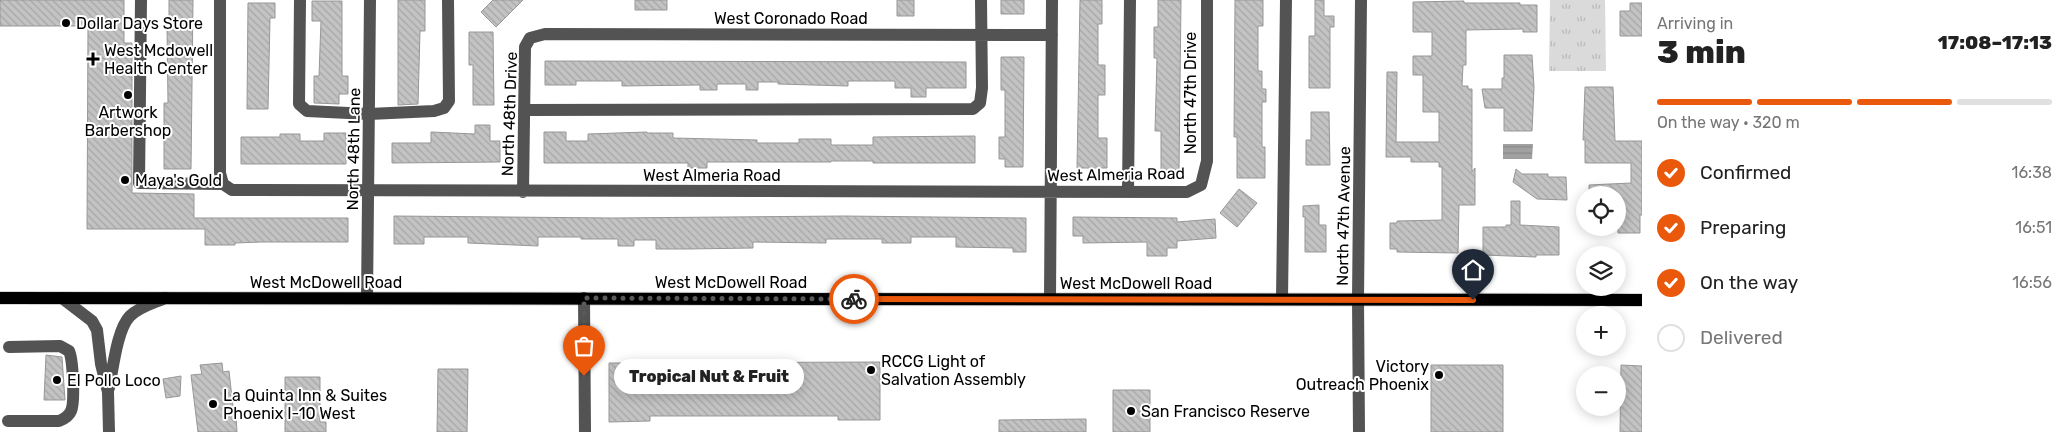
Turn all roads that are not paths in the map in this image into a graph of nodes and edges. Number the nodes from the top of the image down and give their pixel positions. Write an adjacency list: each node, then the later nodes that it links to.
1 (140, 0): 17 (street, West Almeria Road)
2 (220, 0): 17 (street)
3 (300, 0): 16 (street)
4 (370, 0): 16 (street, North 48th Lane)
5 (448, 0): 16 (street)
6 (981, 0): 12 (street)
7 (1052, 0): 13 (street)
8 (1130, 0): 22 (street)
9 (1207, 0): 18 (street, North 47th Drive)
10 (1286, 0): 29 (street)
11 (1361, 0): 30 (street, North 47th Avenue)
12 (981, 35): 13 (street, West Coronado Road); 14 (street, West Coronado Road); 15 (street)
13 (1052, 35): 20 (street)
14 (530, 38): 15 (street, North 48th Drive)
15 (524, 110): 21 (street, North 48th Drive)
16 (369, 114): 19 (street, North 48th Lane)
17 (223, 184): 19 (street, West Almeria Road)
18 (1202, 185): 22 (street, West Almeria Road)
19 (368, 191): 21 (street, West Almeria Road); 26 (street, North 48th Lane)
20 (1050, 191): 21 (street, West Almeria Road); 22 (street, West Almeria Road); 28 (street)
21 (523, 192)
22 (1128, 192)
23 (0, 298): 24 (main road, West McDowell Road)
24 (62, 298): 25 (main road, West McDowell Road); 33 (street)
25 (166, 298): 26 (main road, West McDowell Road); 33 (street)
26 (367, 298): 27 (main road, West McDowell Road)
27 (584, 298): 28 (main road, West McDowell Road); 36 (street)
28 (1050, 299): 29 (main road, West McDowell Road)
29 (1282, 299): 30 (main road, West McDowell Road)
30 (1358, 299): 31 (main road, West McDowell Road); 37 (street, North 47th Avenue)
31 (1642, 300)
32 (9, 347): 34 (street)
33 (108, 392): 35 (street)
34 (8, 421)
35 (109, 432)
36 (585, 432)
37 (1360, 432)

